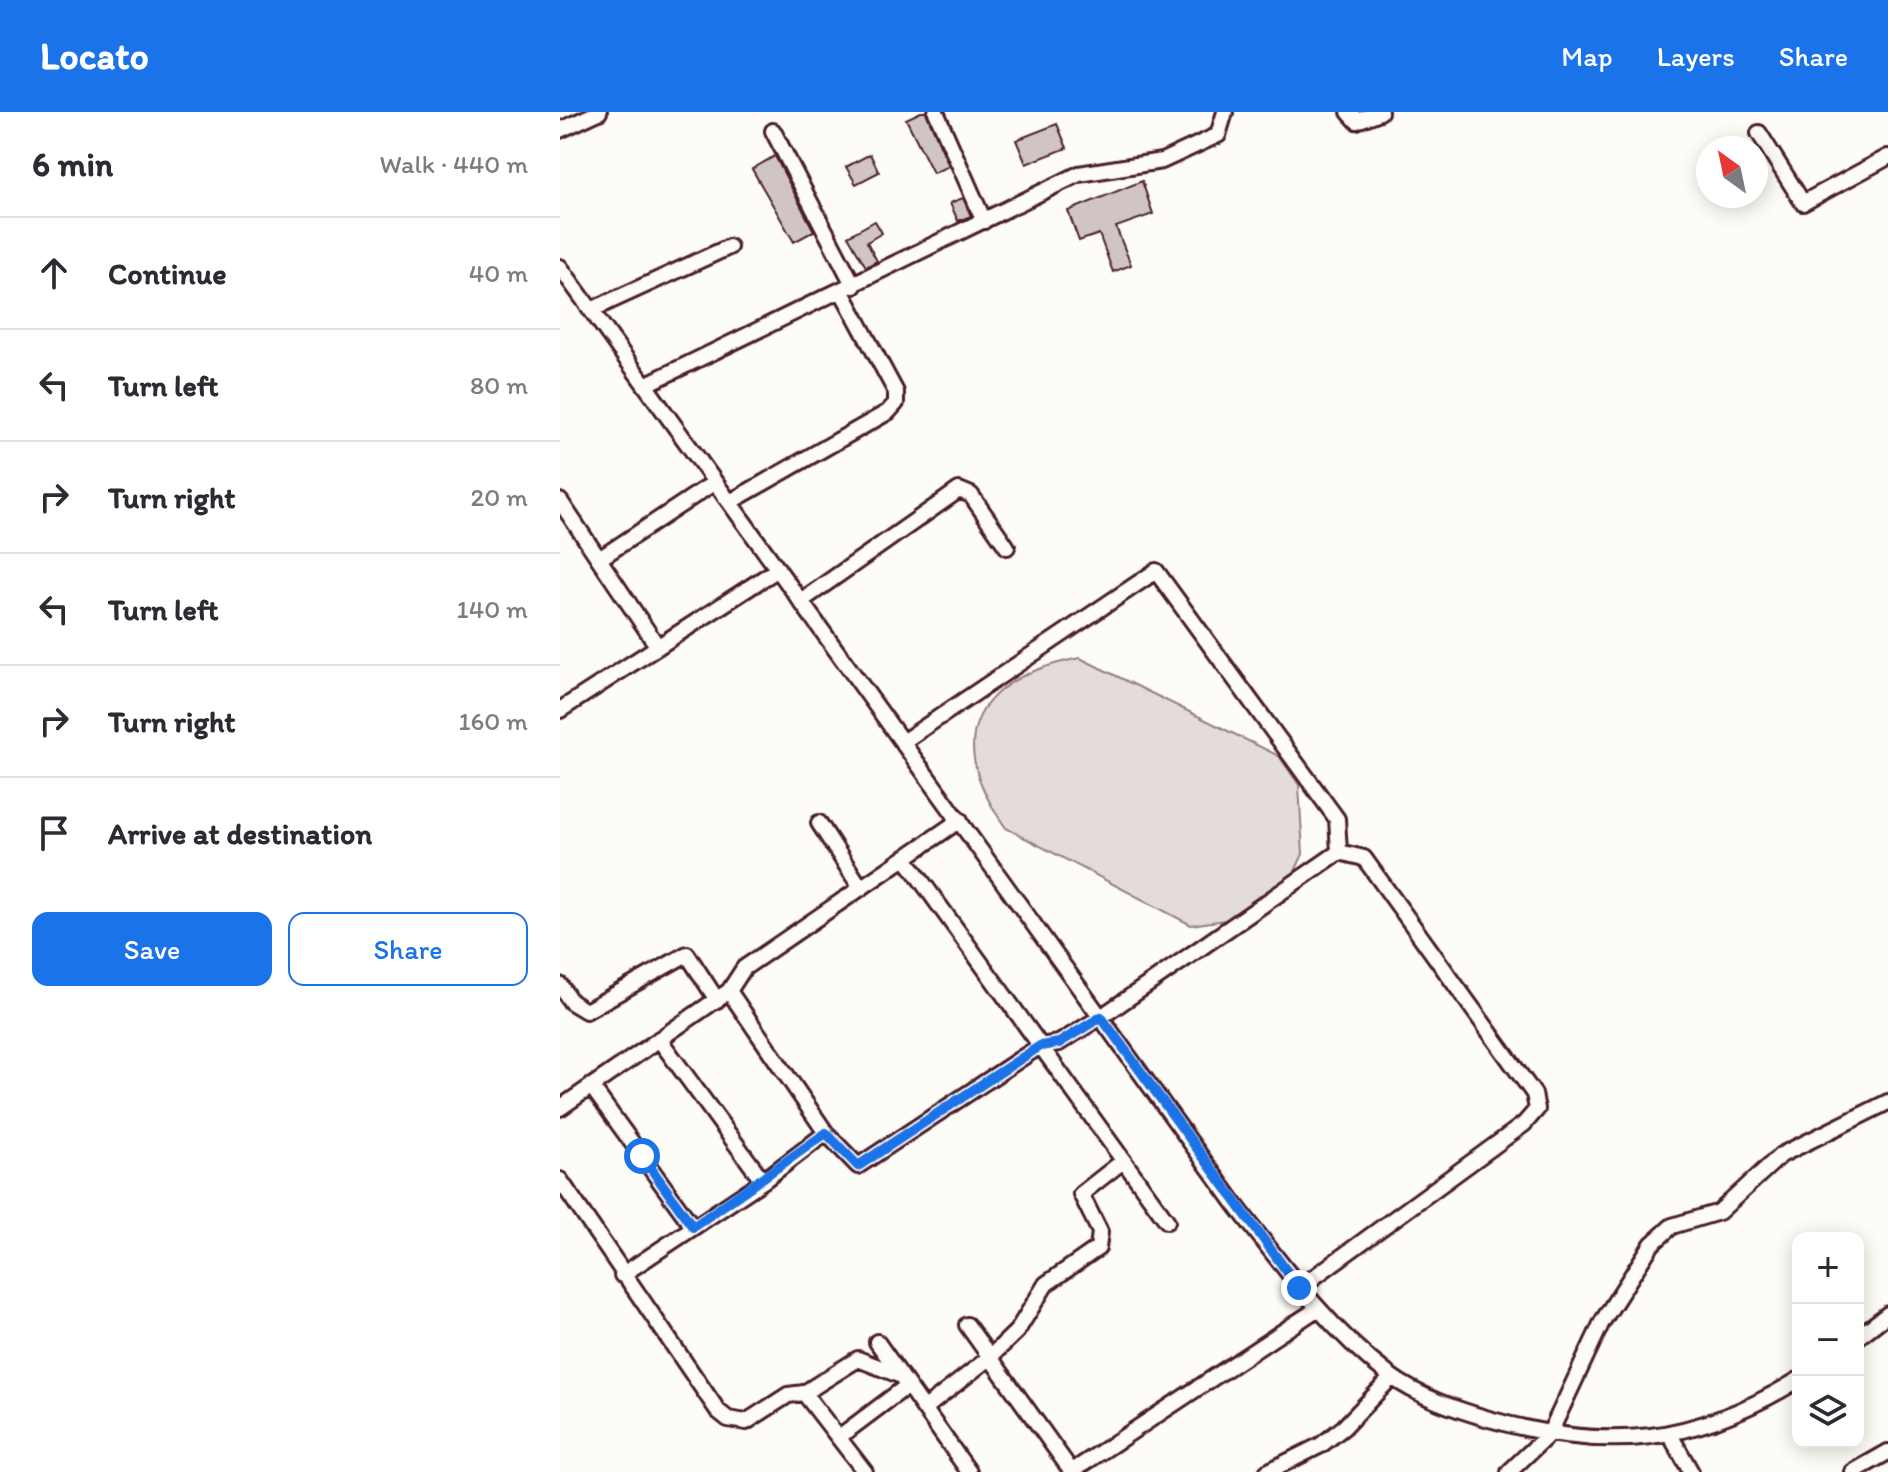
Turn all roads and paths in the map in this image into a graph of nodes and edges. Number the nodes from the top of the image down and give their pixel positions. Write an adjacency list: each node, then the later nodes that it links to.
1 (599, 112): 6 (street)
2 (936, 112): 10 (street)
3 (1349, 112): 4 (street)
4 (1380, 112)
5 (1221, 114): 10 (street)
6 (560, 130)
7 (773, 131): 13 (street)
8 (1759, 133): 9 (street)
9 (1888, 157)
10 (984, 221): 13 (street)
11 (729, 247): 14 (street)
12 (560, 267): 14 (street)
13 (848, 289): 15 (street); 18 (street)
14 (591, 310): 15 (street)
15 (645, 385): 16 (street)
16 (715, 482): 18 (street); 20 (street)
17 (560, 501): 20 (street)
18 (730, 502): 21 (street)
19 (1007, 547): 22 (street)
20 (599, 559): 23 (street)
21 (778, 569): 22 (street); 23 (street)
22 (801, 601): 25 (street)
23 (658, 647): 24 (street)
24 (560, 710)
25 (904, 741): 26 (street); 28 (street)
26 (960, 820): 29 (street); 33 (street)
27 (819, 823): 30 (street)
28 (1339, 852): 33 (street); 46 (street)
29 (905, 858): 30 (street); 35 (street)
30 (861, 888): 32 (street)
31 (560, 985): 32 (street)
32 (723, 996): 34 (street); 39 (street)
33 (1101, 1017): 35 (street); 46 (street)
34 (659, 1039): 36 (street); 42 (street)
35 (1040, 1046): 39 (street); 40 (street)
36 (591, 1086): 38 (street); 44 (street)
37 (1888, 1102): 58 (street)
38 (560, 1108)
39 (826, 1133): 42 (street)
40 (1123, 1161): 43 (street); 52 (street)
41 (560, 1180): 45 (street)
42 (763, 1181): 44 (street)
43 (1167, 1221)
44 (693, 1227): 45 (street)
45 (622, 1275): 56 (street)
46 (1299, 1288): 47 (street)
47 (1317, 1309): 53 (street); 64 (street)
48 (1888, 1314): 50 (street)
49 (967, 1325): 52 (street)
50 (1864, 1332)
51 (877, 1342): 54 (street)
52 (989, 1358): 57 (street); 64 (street)
53 (1392, 1377): 58 (street); 65 (street)
54 (904, 1381): 56 (street); 57 (street); 60 (street)
55 (1792, 1383): 59 (street)
56 (804, 1393): 60 (street)
57 (924, 1409): 63 (street)
58 (1550, 1433): 59 (street); 66 (street)
59 (1669, 1433): 67 (street)
60 (839, 1437): 62 (street)
61 (1888, 1452): 68 (street)
62 (865, 1472)
63 (969, 1472)
64 (1072, 1472)
65 (1267, 1472)
66 (1509, 1472)
67 (1691, 1472)
68 (1853, 1472)

